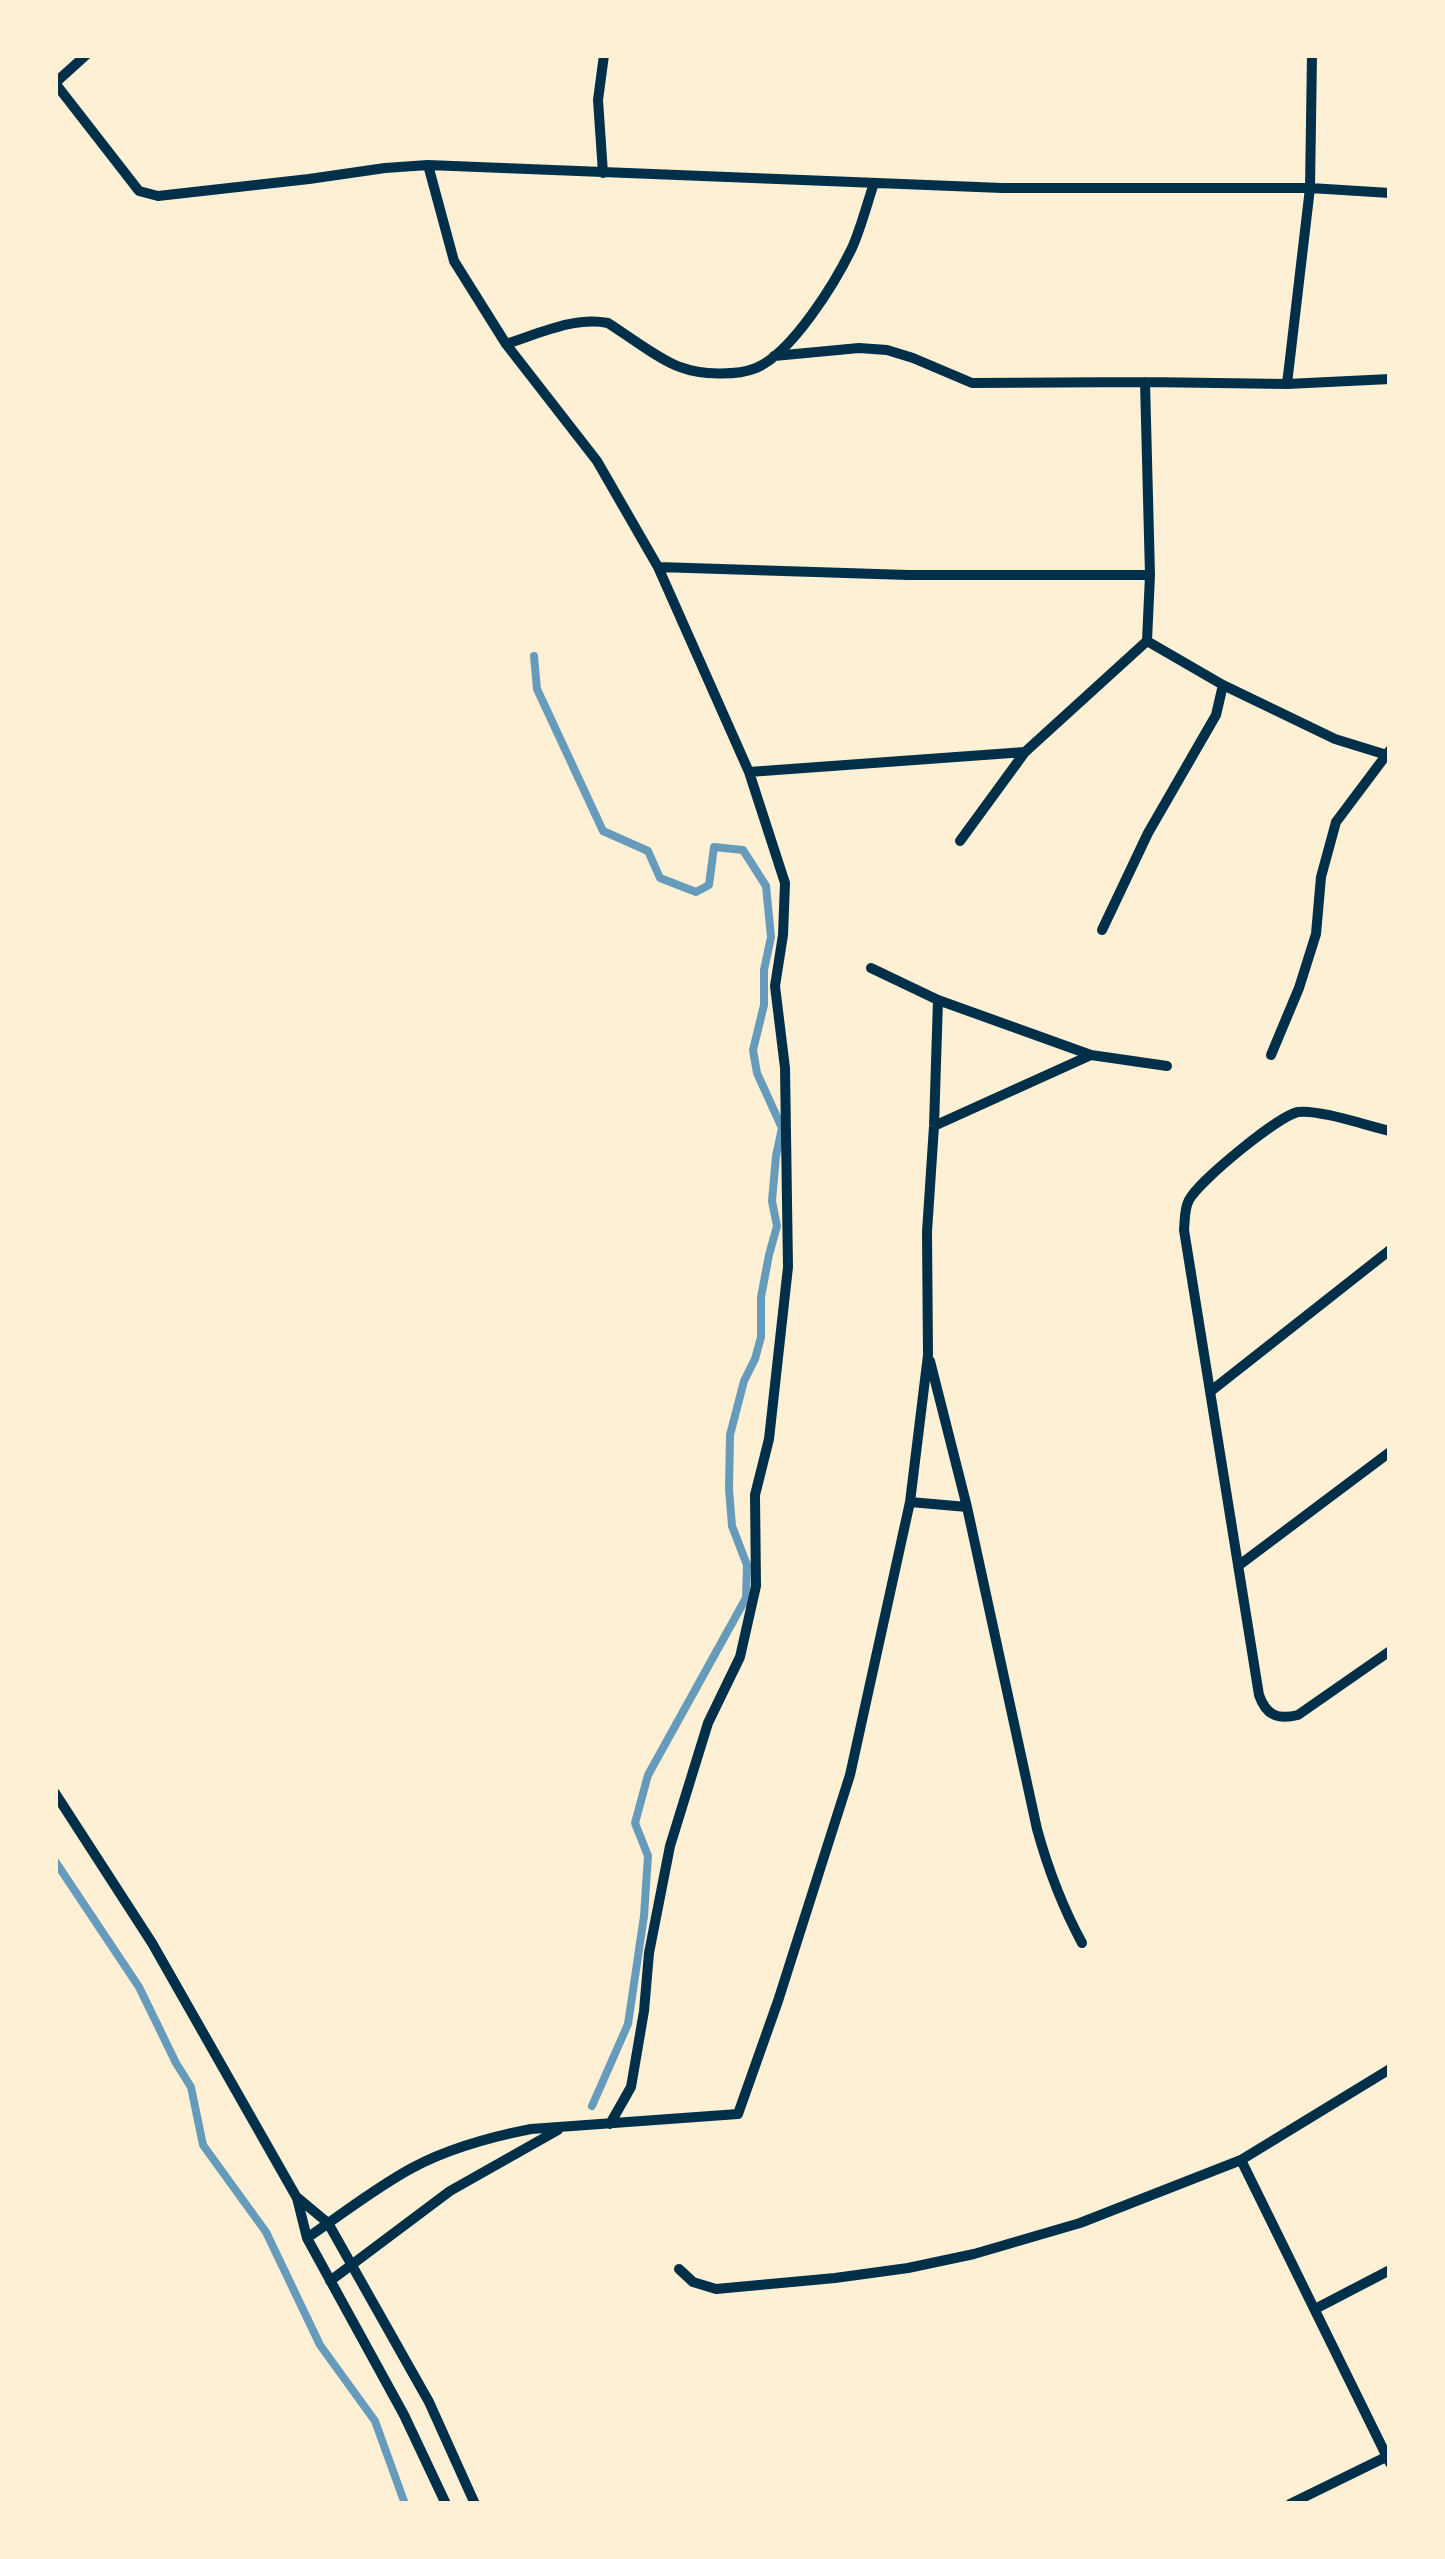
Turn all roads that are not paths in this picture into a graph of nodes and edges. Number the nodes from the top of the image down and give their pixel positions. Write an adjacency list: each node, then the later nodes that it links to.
1 (86, 55): 4 (street)
2 (604, 55): 6 (street)
3 (1312, 55): 8 (street)
4 (55, 83): 5 (street)
5 (428, 165): 6 (street); 10 (street)
6 (603, 173): 7 (street)
7 (874, 183): 8 (street); 11 (street)
8 (1310, 188): 9 (street); 14 (street)
9 (1390, 193)
10 (506, 344): 11 (street); 15 (street)
11 (774, 356): 13 (street)
12 (1390, 379): 14 (street)
13 (1145, 382): 14 (street); 16 (street)
14 (1287, 384)
15 (658, 567): 16 (street); 21 (street)
16 (1150, 574): 17 (street)
17 (1147, 642): 18 (street); 19 (street)
18 (1223, 685): 20 (street); 23 (street)
19 (1025, 752): 21 (street); 22 (street)
20 (1389, 754): 27 (street)
21 (749, 772): 42 (street)
22 (960, 841)
23 (1102, 930)
24 (871, 968): 25 (street)
25 (938, 1000): 26 (street); 29 (street)
26 (1091, 1055): 28 (street); 29 (street)
27 (1271, 1055)
28 (1167, 1066)
29 (934, 1126): 32 (street)
30 (1390, 1132): 33 (street)
31 (1390, 1250): 33 (street)
32 (928, 1355): 35 (street); 36 (street)
33 (1211, 1391): 37 (street)
34 (1390, 1452): 37 (street)
35 (910, 1502): 36 (street); 42 (street)
36 (968, 1506): 40 (street)
37 (1238, 1566): 38 (street)
38 (1390, 1652)
39 (55, 1793): 45 (street)
40 (1082, 1943)
41 (1390, 2070): 44 (street)
42 (610, 2124): 43 (street)
43 (562, 2128): 46 (street); 48 (street)
44 (1241, 2160): 49 (street); 52 (street)
45 (297, 2198): 46 (street); 47 (street)
46 (328, 2223): 47 (street); 48 (street)
47 (306, 2238): 51 (street)
48 (352, 2266): 51 (street); 55 (street)
49 (678, 2269)
50 (1390, 2270): 52 (street)
51 (330, 2280): 54 (street)
52 (1314, 2310): 53 (street)
53 (1389, 2459): 56 (street)
54 (446, 2504)
55 (475, 2504)
56 (1290, 2504)

